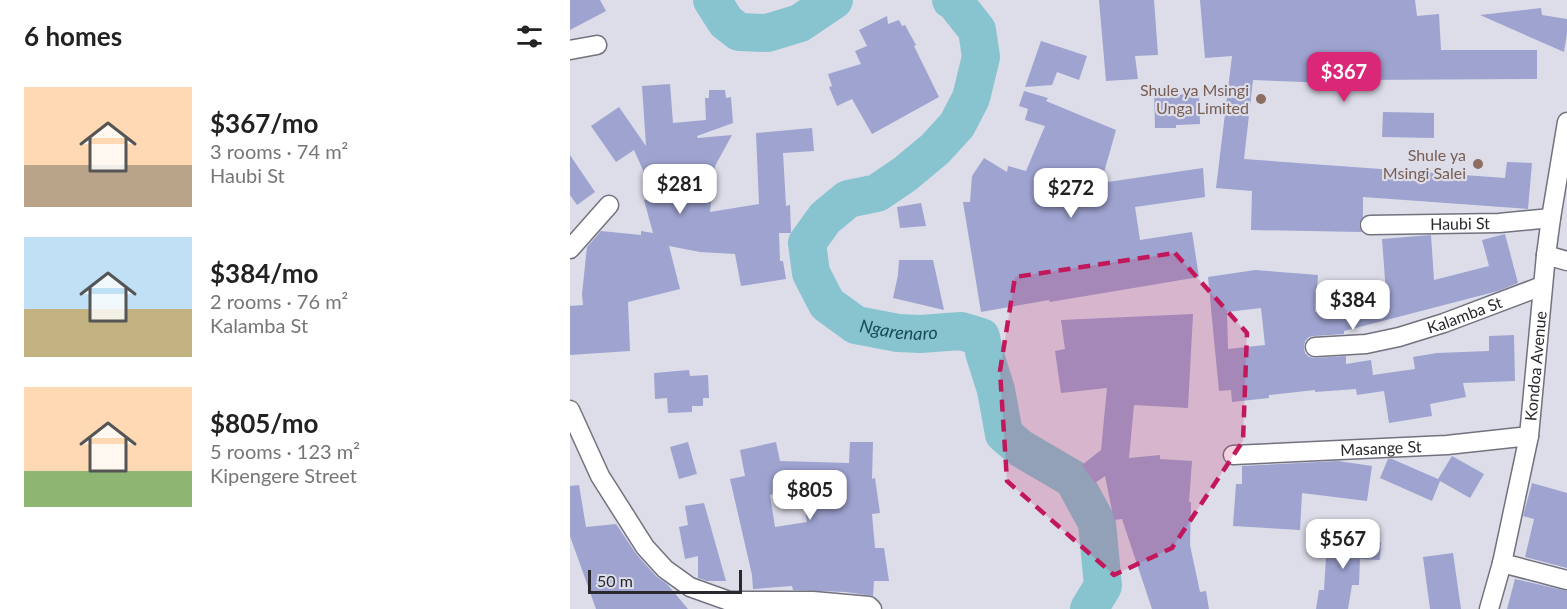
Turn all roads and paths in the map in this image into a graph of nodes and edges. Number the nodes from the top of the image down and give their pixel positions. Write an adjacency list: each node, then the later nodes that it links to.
1 (597, 45): 2 (street)
2 (570, 50)
3 (1567, 122): 5 (street, Kondoa Avenue)
4 (609, 205): 7 (street)
5 (1551, 218): 6 (street, Haubi St); 8 (street, Kondoa Avenue)
6 (1370, 225)
7 (570, 249)
8 (1546, 255): 9 (street); 10 (street, Kondoa Avenue)
9 (1567, 261)
10 (1542, 286): 11 (street, Kalamba St); 13 (street, Kondoa Avenue)
11 (1315, 347)
12 (570, 410): 14 (street)
13 (1529, 436): 15 (street, Masange St); 16 (street, Kondoa Avenue)
14 (577, 446): 18 (street)
15 (1233, 455)
16 (1502, 563): 17 (street); 19 (street, Kondoa Avenue)
17 (1567, 580)
18 (872, 609)
19 (1488, 609)

